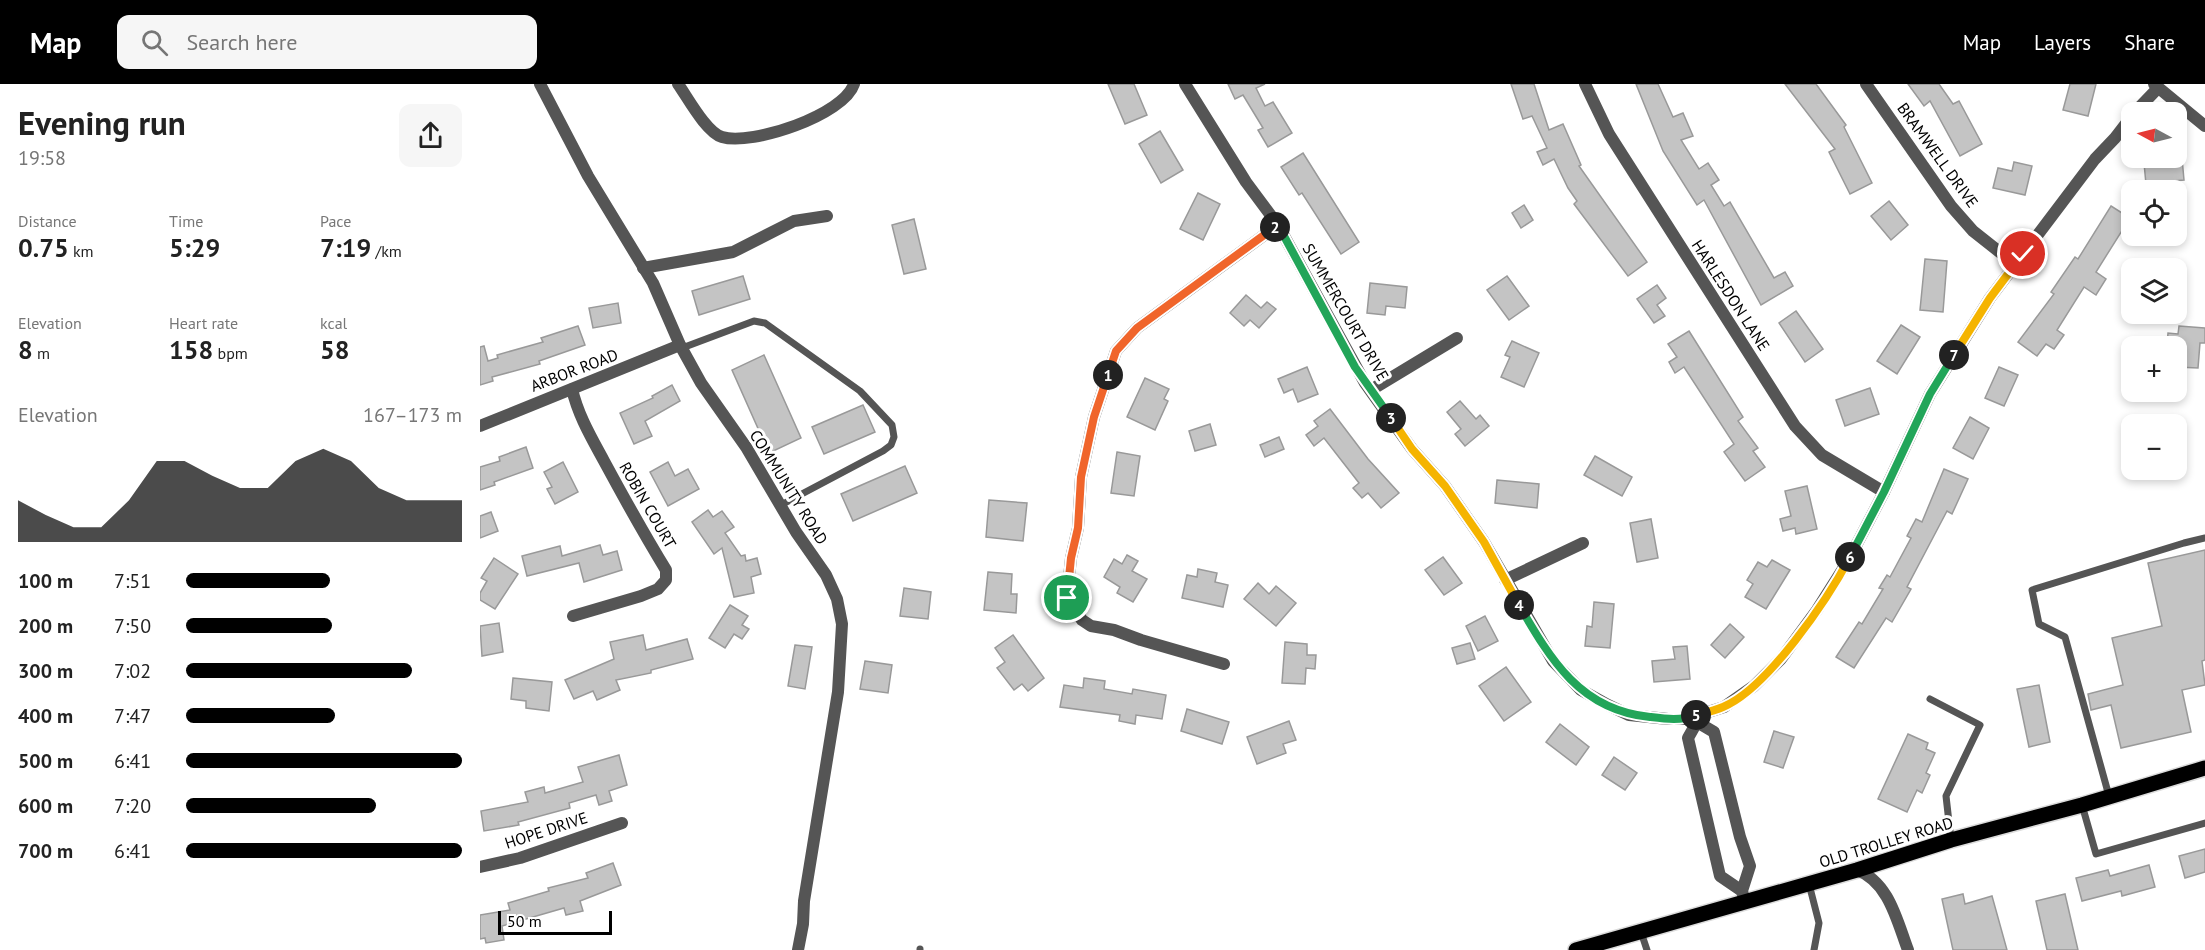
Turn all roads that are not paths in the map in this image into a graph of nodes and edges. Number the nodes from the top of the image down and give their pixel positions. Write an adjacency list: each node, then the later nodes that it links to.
1 (540, 84): 14 (street, COMMUNITY ROAD)
2 (678, 84): 3 (street)
3 (854, 84)
4 (1185, 84): 12 (street, SUMMERCOURT DRIVE)
5 (1585, 84): 20 (street, HARLESDON LANE)
6 (1866, 84): 13 (street, BRAMWELL DRIVE)
7 (2156, 86): 8 (street); 9 (street)
8 (2143, 102)
9 (2205, 126)
10 (2121, 130): 13 (street, SUMMERCOURT DRIVE)
11 (828, 216): 14 (street)
12 (1278, 225): 18 (street, SUMMERCOURT DRIVE); 26 (street)
13 (2016, 265): 20 (street, SUMMERCOURT DRIVE)
14 (643, 268): 16 (street, COMMUNITY ROAD)
15 (1457, 338): 18 (street)
16 (681, 346): 17 (street, ARBOR ROAD); 21 (street, COMMUNITY ROAD); 21 (lane)
17 (572, 389): 19 (street, ARBOR ROAD); 25 (street, ROBIN COURT)
18 (1371, 390): 24 (street, SUMMERCOURT DRIVE)
19 (480, 426)
20 (1884, 492): 28 (street, SUMMERCOURT DRIVE)
21 (781, 505): 40 (street, COMMUNITY ROAD)
22 (2205, 538): 30 (lane)
23 (1583, 543): 24 (street)
24 (1505, 580): 28 (street, SUMMERCOURT DRIVE)
25 (573, 616)
26 (1224, 664)
27 (1930, 699): 34 (lane)
28 (1696, 719): 38 (street); 38 (street)
29 (2205, 768): 30 (main road, OLD TROLLEY ROAD)
30 (2109, 796): 31 (main road, OLD TROLLEY ROAD)
31 (2082, 805): 33 (lane); 34 (main road, OLD TROLLEY ROAD)
32 (622, 823): 35 (street, HOPE DRIVE)
33 (2205, 823)
34 (1951, 840): 36 (main road, OLD TROLLEY ROAD)
35 (480, 867)
36 (1857, 870): 37 (main road, OLD TROLLEY ROAD); 44 (street)
37 (1809, 884): 38 (main road, OLD TROLLEY ROAD); 43 (lane)
38 (1743, 897): 39 (main road, OLD TROLLEY ROAD)
39 (1641, 932): 41 (main road, OLD TROLLEY ROAD); 42 (lane)
40 (798, 950)
41 (1576, 950)
42 (1647, 950)
43 (1814, 950)
44 (1908, 950)

